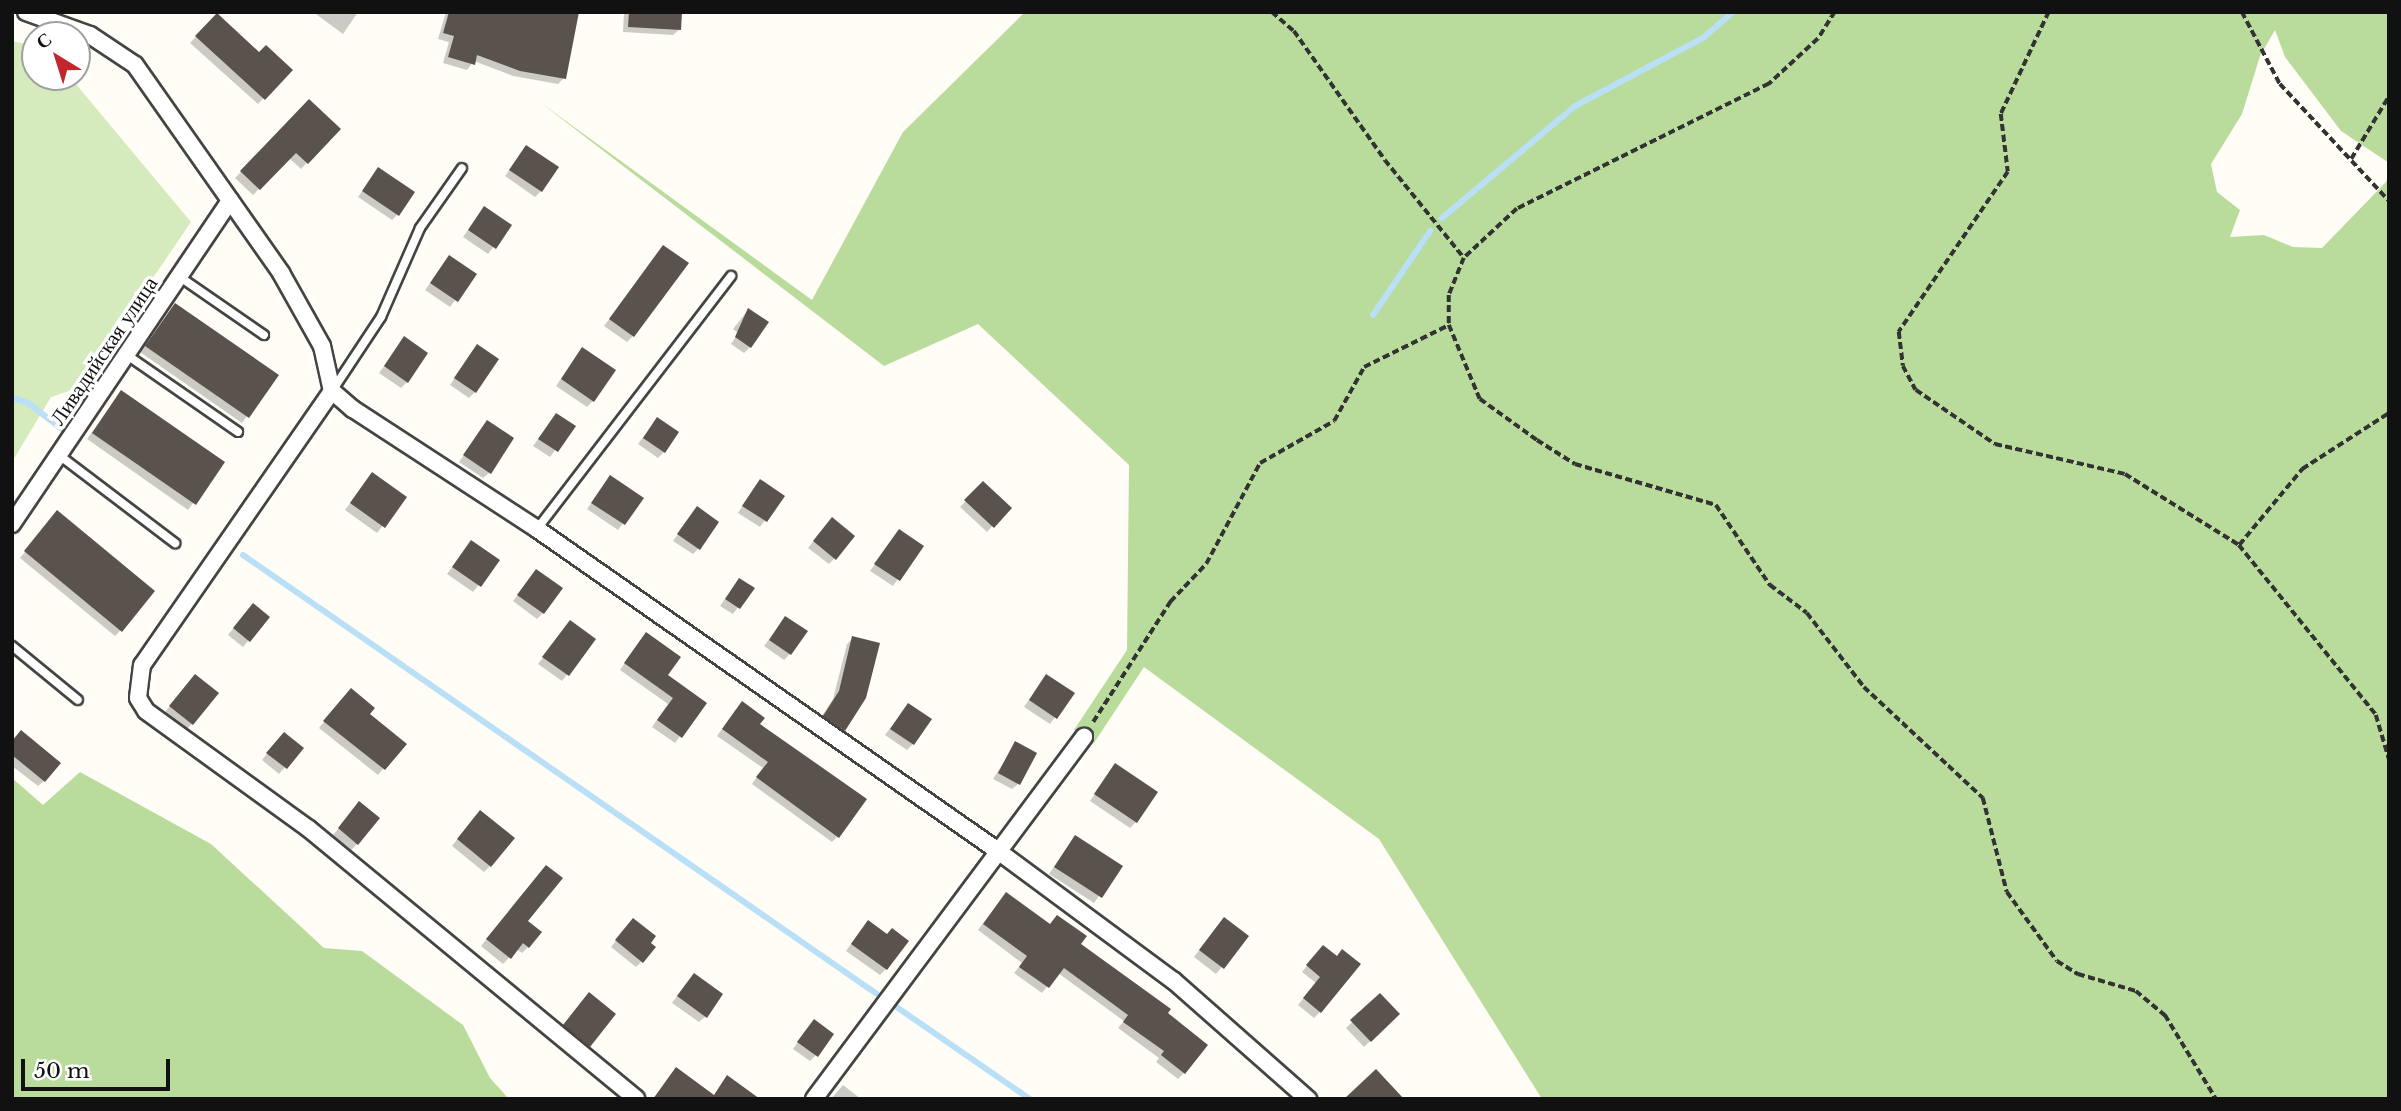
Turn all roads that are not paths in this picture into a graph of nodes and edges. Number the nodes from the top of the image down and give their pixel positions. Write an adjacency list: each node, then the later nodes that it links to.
1 (26, 12): 3 (street)
2 (462, 168): 8 (lane)
3 (230, 201): 4 (street, Ливадийская улица); 8 (street)
4 (180, 276): 6 (lane); 7 (street, Ливадийская улица)
5 (731, 276): 12 (lane)
6 (264, 335)
7 (127, 355): 9 (lane); 10 (street, Ливадийская улица)
8 (332, 391): 12 (street); 18 (street)
9 (239, 432)
10 (60, 455): 11 (street, Ливадийская улица); 13 (lane)
11 (12, 524)
12 (537, 529): 17 (street)
13 (175, 543)
14 (12, 646): 15 (lane)
15 (78, 700)
16 (1084, 737): 17 (street)
17 (998, 851): 19 (street); 20 (street)
18 (636, 1099)
19 (814, 1099)
20 (1308, 1099)

